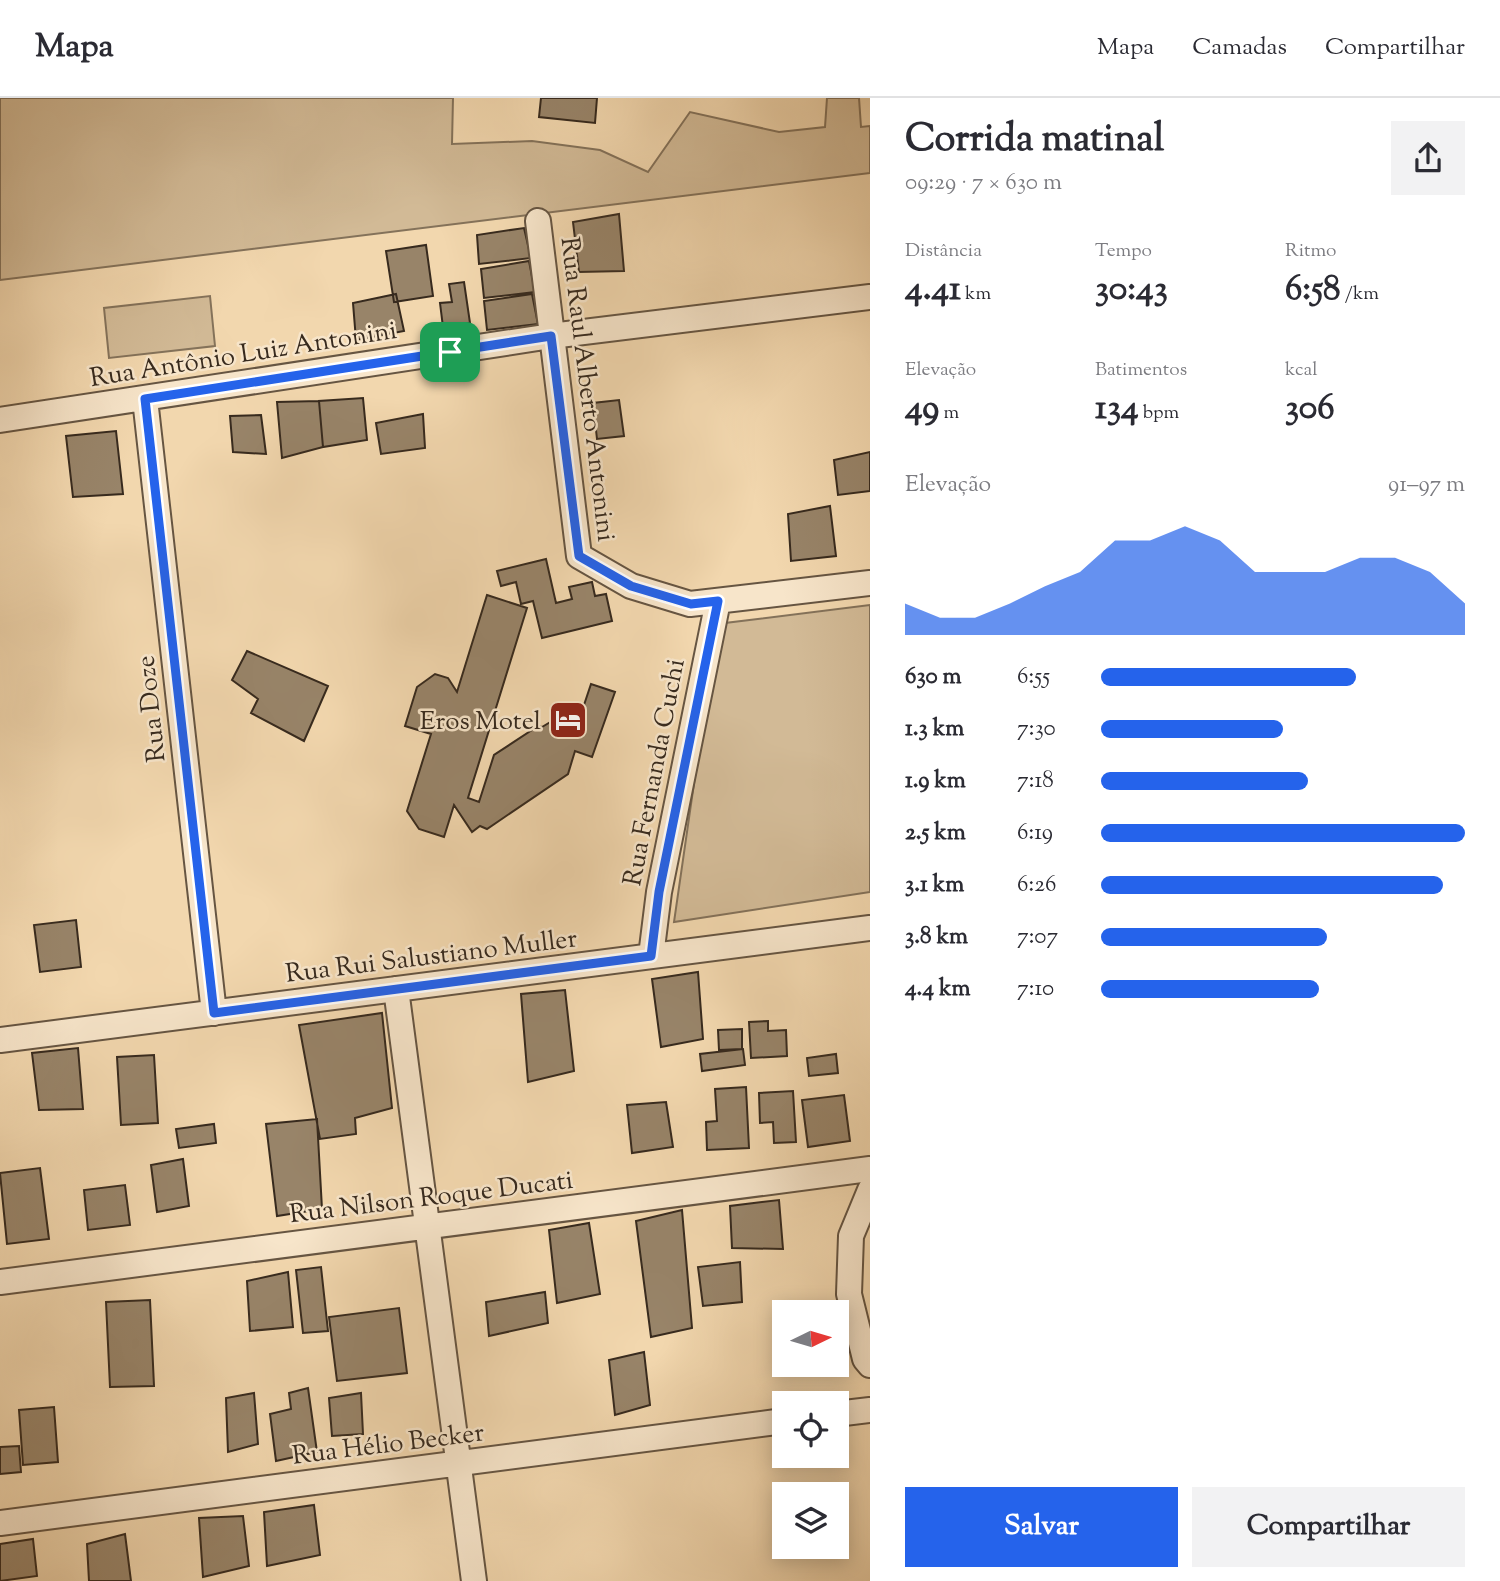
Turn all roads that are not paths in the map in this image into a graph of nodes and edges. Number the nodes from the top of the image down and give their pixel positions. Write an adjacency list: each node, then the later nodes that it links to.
1 (538, 221): 3 (street, Rua Raul Alberto Antonini)
2 (870, 297): 3 (street, Rua Antônio Luiz Antonini)
3 (551, 336): 4 (street, Rua Antônio Luiz Antonini); 7 (street, Rua Raul Alberto Antonini)
4 (145, 399): 5 (street, Rua Antônio Luiz Antonini); 11 (street, Rua Doze)
5 (0, 420)
6 (870, 583): 7 (street, Rua Raul Alberto Antonini)
7 (718, 601): 9 (street, Rua Fernanda Cuchi)
8 (870, 928): 9 (street, Rua Rui Salustiano Muller)
9 (651, 956): 10 (street, Rua Rui Salustiano Muller)
10 (396, 989): 11 (street, Rua Rui Salustiano Muller); 15 (street)
11 (214, 1013): 12 (street, Rua Rui Salustiano Muller)
12 (0, 1040)
13 (870, 1169): 15 (street, Rua Nilson Roque Ducati)
14 (870, 1191): 17 (street)
15 (427, 1227): 16 (street, Rua Nilson Roque Ducati); 21 (street)
16 (0, 1282)
17 (870, 1366)
18 (870, 1410): 19 (street)
19 (849, 1412)
20 (772, 1423): 21 (street, Rua Hélio Becker)
21 (458, 1463): 22 (street, Rua Hélio Becker); 23 (street)
22 (0, 1523)
23 (474, 1581)

